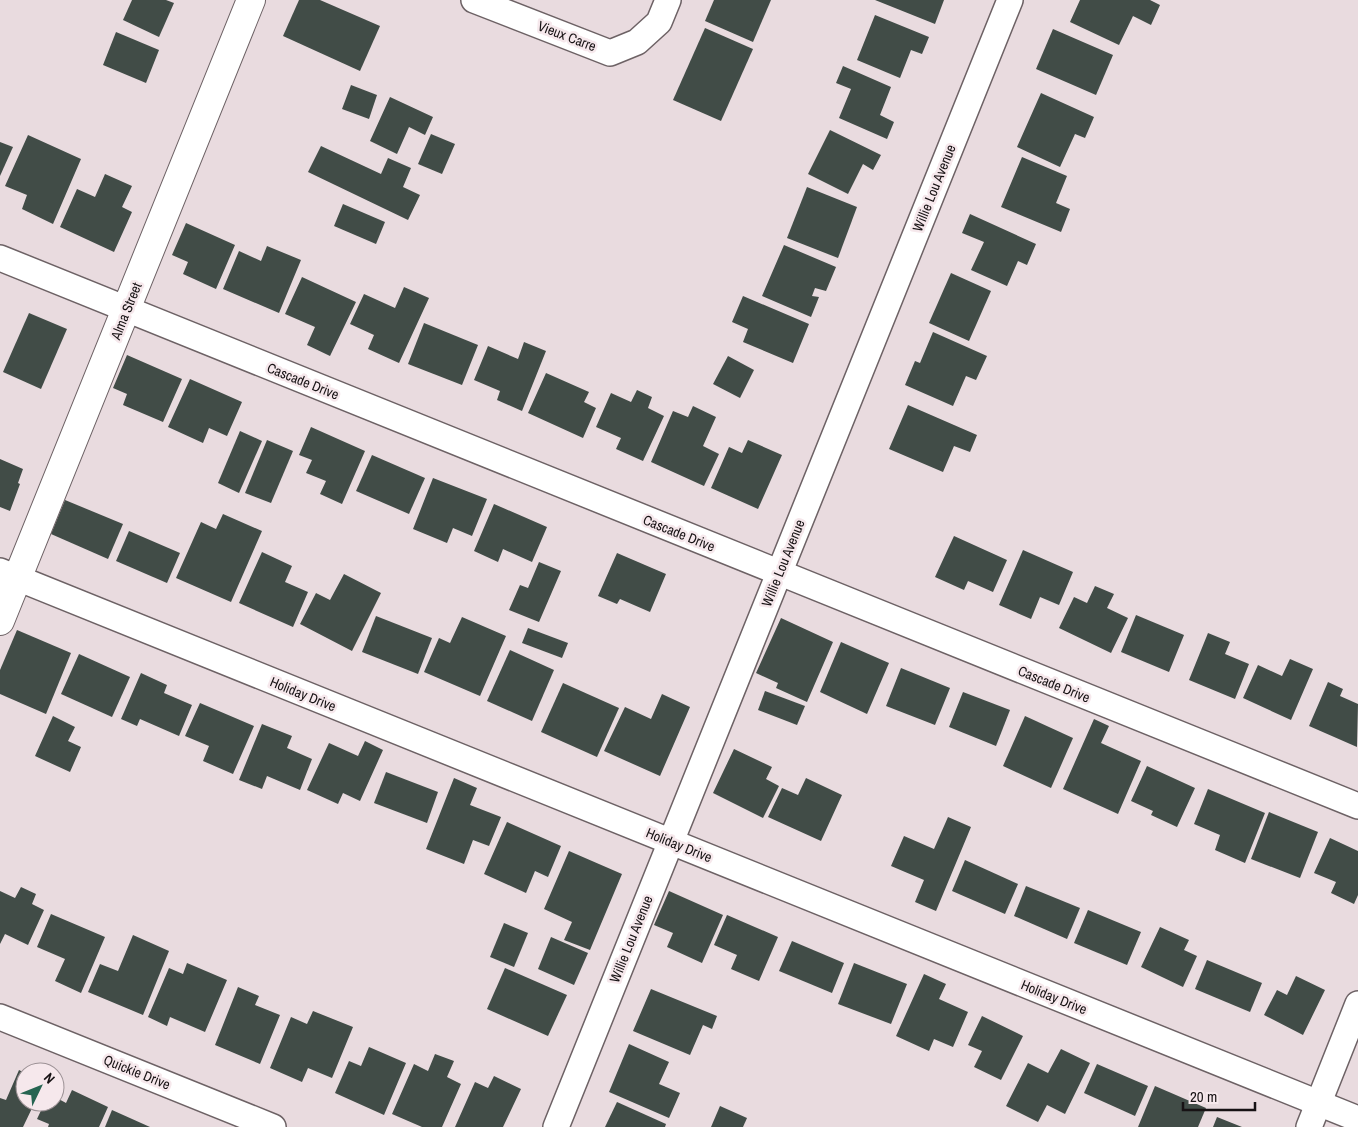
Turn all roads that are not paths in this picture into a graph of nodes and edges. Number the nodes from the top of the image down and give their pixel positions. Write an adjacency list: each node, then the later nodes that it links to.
1 (251, 0): 6 (street, Alma Street)
2 (474, 0): 3 (street, Vieux Carre)
3 (668, 0)
4 (1010, 0): 7 (street, Willie Lou Avenue)
5 (0, 258): 6 (street, Cascade Drive)
6 (126, 309): 7 (street, Cascade Drive); 8 (street, Alma Street)
7 (779, 573): 10 (street, Cascade Drive); 11 (street, Willie Lou Avenue)
8 (9, 575): 9 (street, Alma Street); 11 (street, Holiday Drive)
9 (0, 621)
10 (1358, 806)
11 (670, 842): 14 (street, Holiday Drive); 17 (street, Willie Lou Avenue)
12 (1358, 1004): 14 (street)
13 (0, 1017): 16 (street, Quickie Drive)
14 (1318, 1103): 15 (street, Holiday Drive); 18 (street)
15 (1358, 1119)
16 (273, 1127)
17 (556, 1127)
18 (1309, 1127)

